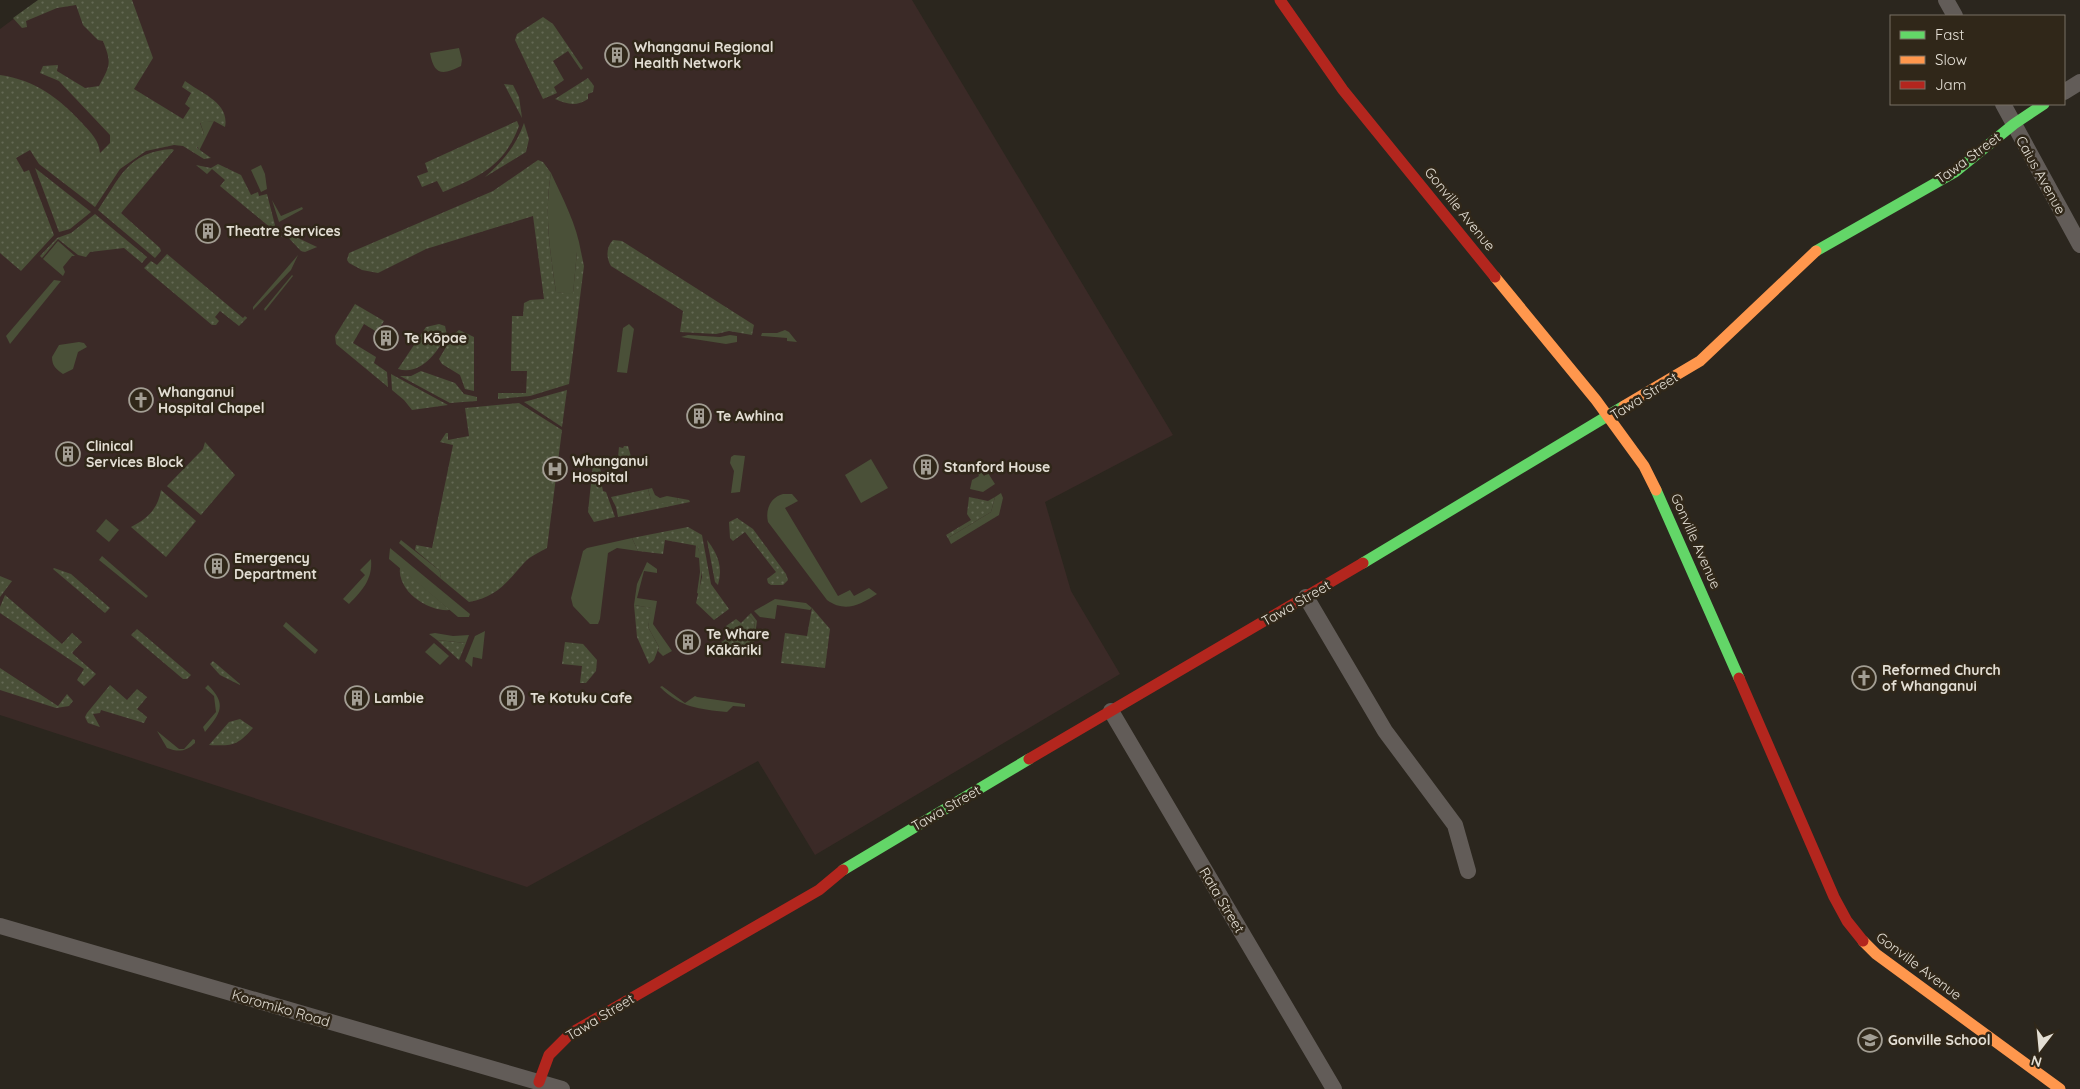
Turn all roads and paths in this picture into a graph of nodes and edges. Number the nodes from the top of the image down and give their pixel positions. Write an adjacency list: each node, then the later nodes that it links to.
1 (1280, 0): 10 (street, Gonville Avenue)
2 (1946, 0): 3 (street)
3 (1954, 15)
4 (2080, 82): 5 (street)
5 (2065, 91)
6 (2004, 105): 8 (street, Caius Avenue)
7 (2042, 105): 8 (street, Tawa Street)
8 (2014, 124): 9 (street, Caius Avenue); 10 (street, Tawa Street)
9 (2080, 245)
10 (1609, 417): 11 (street, Tawa Street); 18 (street, Gonville Avenue)
11 (1306, 598): 12 (street, Tawa Street); 13 (street)
12 (1111, 711): 15 (street, Tawa Street); 17 (street, Rata Street)
13 (1468, 871)
14 (0, 926): 15 (street, Koromiko Road)
15 (539, 1082): 16 (street, Koromiko Road)
16 (562, 1089)
17 (1334, 1089)
18 (2060, 1089)

